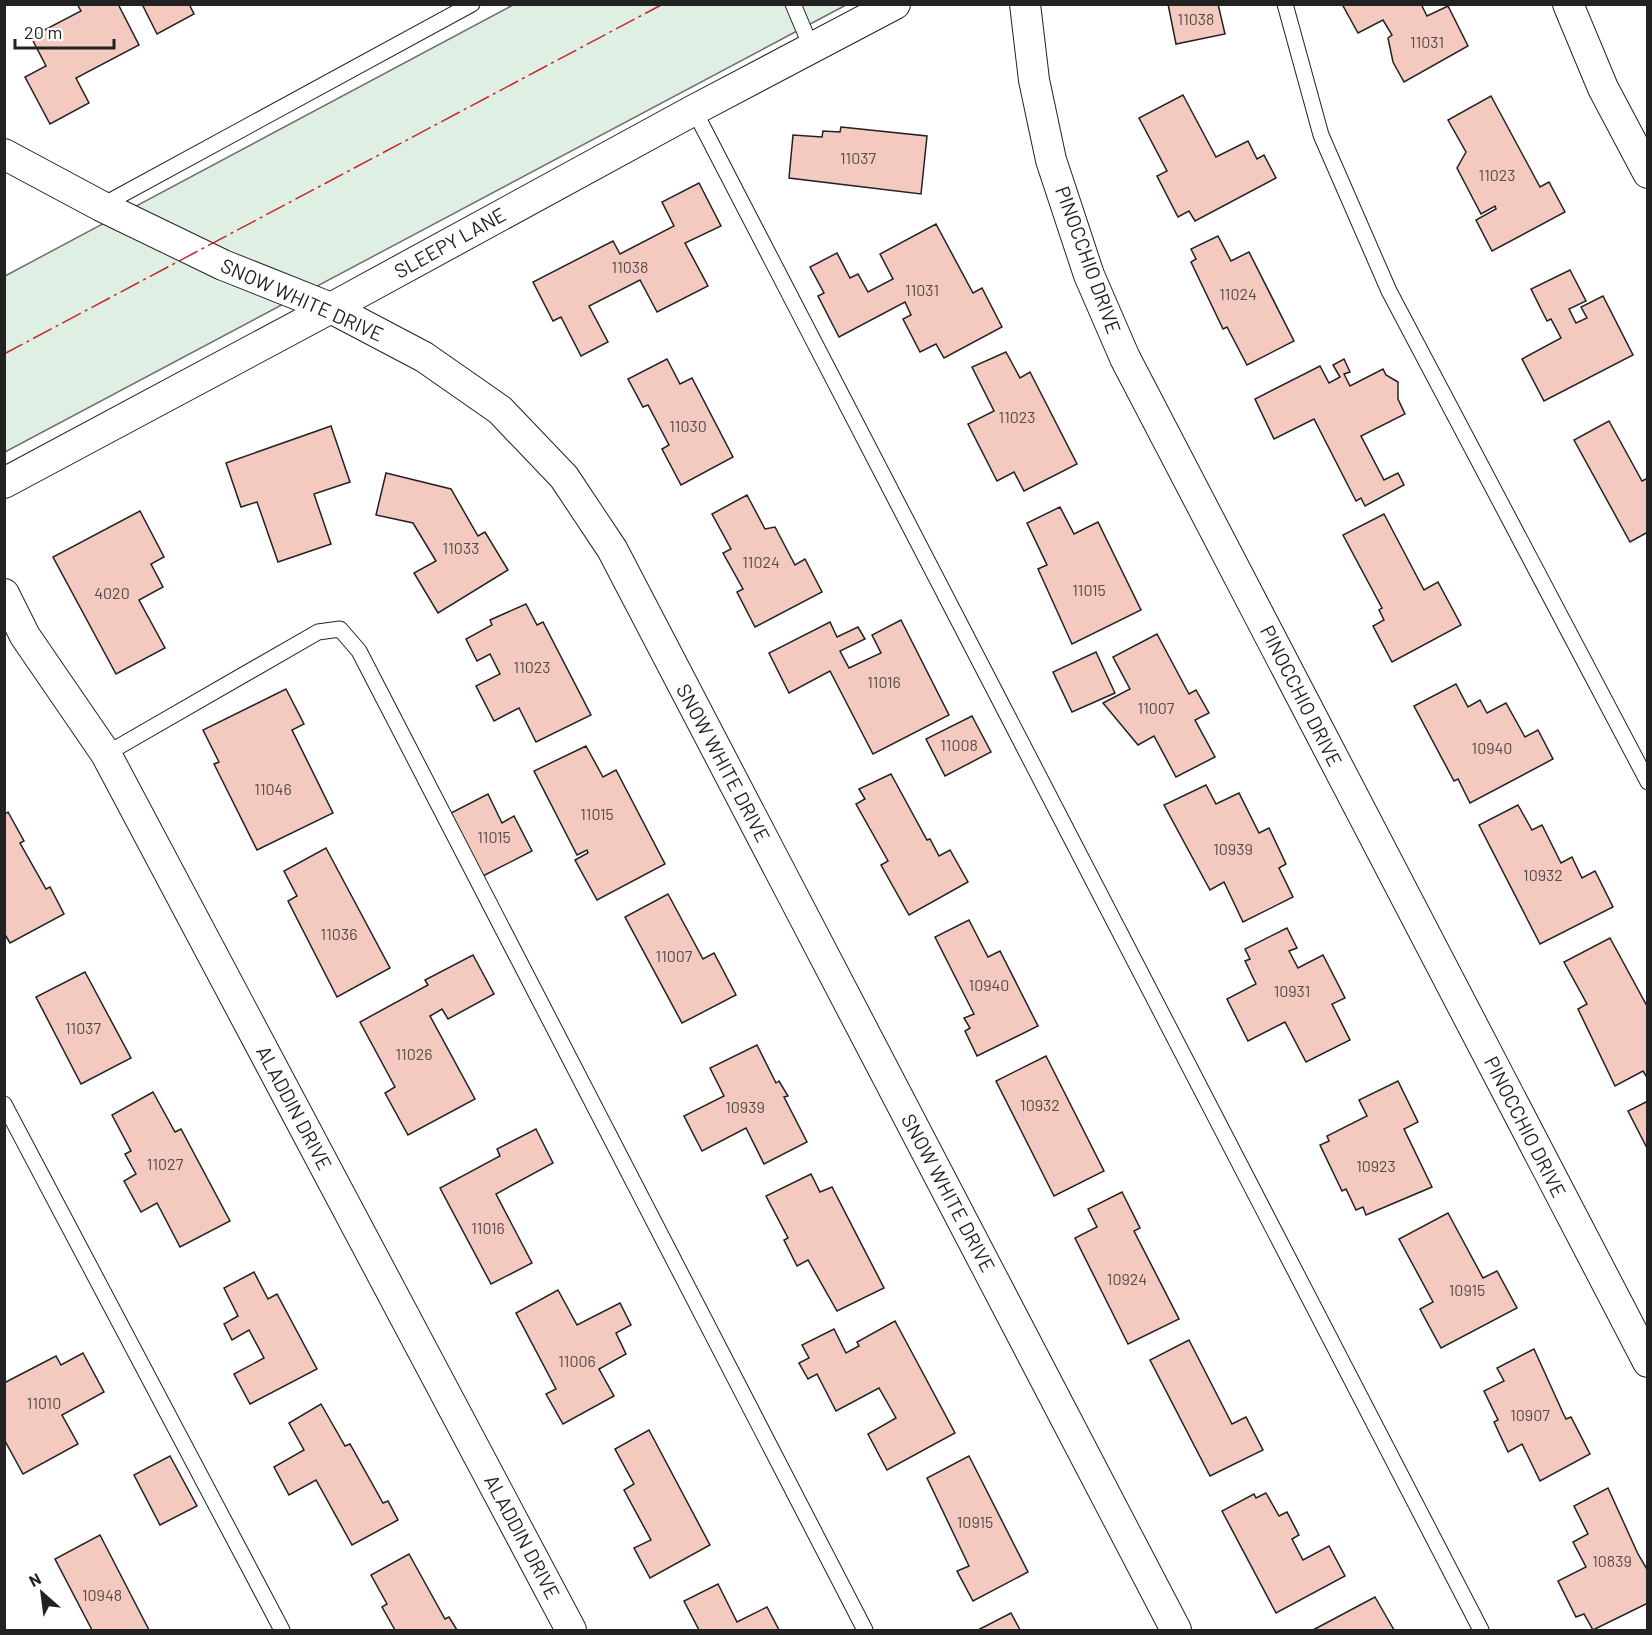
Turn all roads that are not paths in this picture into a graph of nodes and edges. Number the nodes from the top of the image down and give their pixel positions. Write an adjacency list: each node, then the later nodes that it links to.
1 (472, 4): 11 (lane)
2 (793, 4): 7 (lane)
3 (895, 4): 7 (street, SLEEPY LANE)
4 (1025, 4): 18 (street, PINOCCHIO DRIVE)
5 (1285, 4): 16 (lane)
6 (1568, 4): 10 (street)
7 (812, 49): 8 (street, SLEEPY LANE)
8 (694, 110): 12 (street, SLEEPY LANE); 23 (lane)
9 (4, 154): 11 (street, SNOW WHITE DRIVE)
10 (1647, 173)
11 (101, 206): 12 (street, SNOW WHITE DRIVE)
12 (331, 308): 13 (street, SLEEPY LANE); 22 (street, SNOW WHITE DRIVE)
13 (4, 483)
14 (4, 594): 15 (street, ALADDIN DRIVE)
15 (106, 754): 20 (street, ALADDIN DRIVE); 21 (lane)
16 (1647, 782)
17 (4, 1104): 19 (lane)
18 (1647, 1362)
19 (282, 1630)
20 (572, 1630)
21 (865, 1630)
22 (1176, 1630)
23 (1481, 1630)

